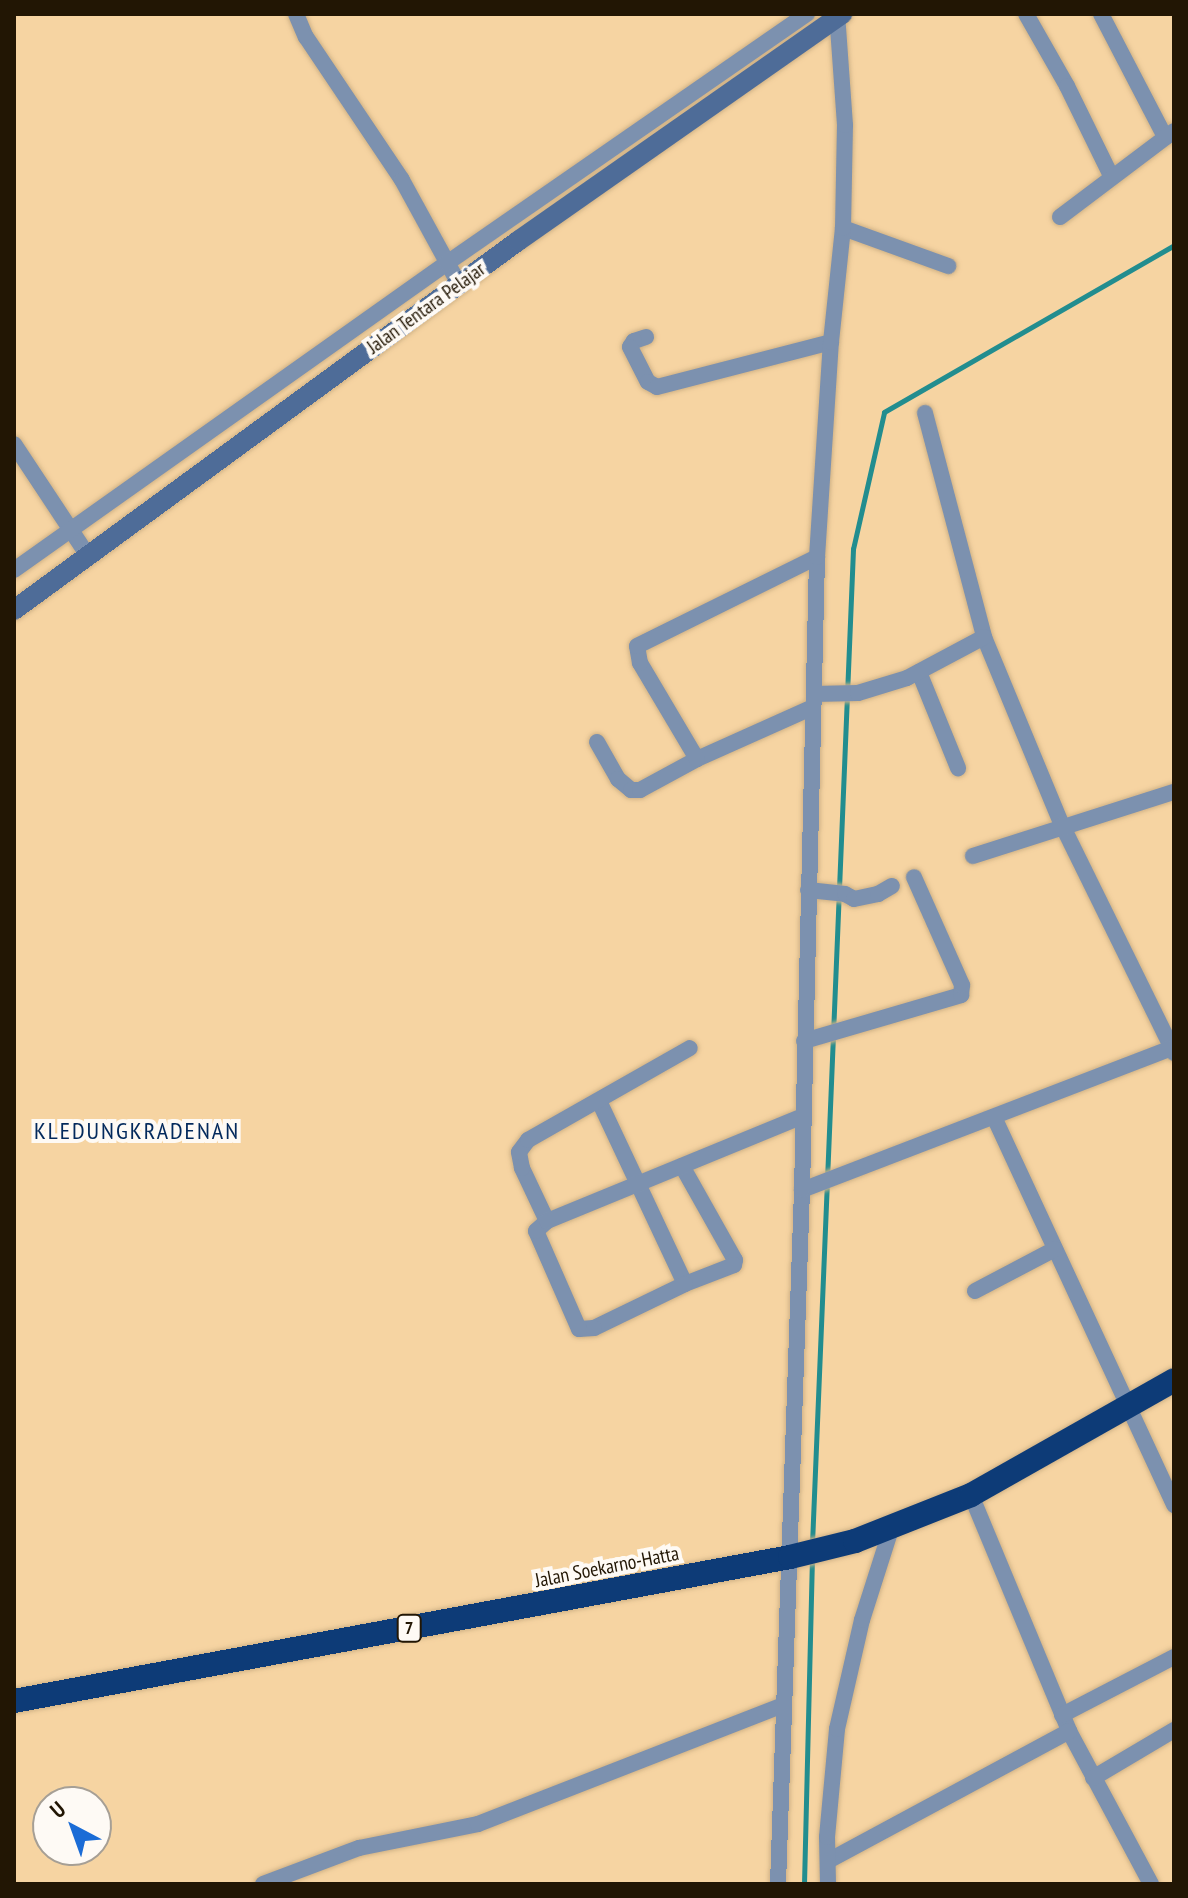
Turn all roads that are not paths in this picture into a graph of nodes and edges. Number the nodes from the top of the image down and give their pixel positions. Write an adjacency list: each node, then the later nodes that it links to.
1 (296, 14): 10 (street)
2 (807, 14): 10 (street)
3 (1026, 14): 7 (street)
4 (1101, 14): 6 (street)
5 (840, 15): 9 (street); 12 (main road, Jalan Tentara Pelajar)
6 (1170, 134): 7 (street)
7 (1111, 176): 8 (street)
8 (1060, 217)
9 (843, 228): 11 (street); 14 (street)
10 (447, 263): 12 (street); 17 (street)
11 (948, 266)
12 (459, 284): 18 (main road, Jalan Tentara Pelajar)
13 (646, 337): 14 (street)
14 (831, 342): 19 (street)
15 (925, 413): 22 (street)
16 (14, 444): 17 (street)
17 (69, 531): 18 (street); 20 (street)
18 (88, 556): 21 (main road, Jalan Tentara Pelajar)
19 (817, 557): 24 (street); 26 (street)
20 (14, 570)
21 (14, 610)
22 (984, 637): 23 (street); 29 (street)
23 (919, 672): 24 (street); 27 (street)
24 (814, 700): 26 (street); 33 (street)
25 (597, 742): 26 (street)
26 (697, 759)
27 (958, 768)
28 (1174, 792): 29 (street)
29 (1062, 825): 30 (street); 36 (street)
30 (973, 856)
31 (914, 877): 34 (street)
32 (892, 886): 33 (street)
33 (816, 890): 34 (street)
34 (804, 1041): 38 (street)
35 (690, 1048): 37 (street)
36 (1173, 1051): 39 (street)
37 (599, 1101): 41 (street); 43 (street)
38 (803, 1116): 40 (street); 42 (street)
39 (994, 1117): 42 (street); 44 (street)
40 (682, 1166): 41 (street); 45 (street)
41 (639, 1185): 43 (street); 45 (street)
42 (802, 1190): 52 (street)
43 (547, 1221): 45 (street)
44 (1055, 1249): 46 (street); 48 (street)
45 (685, 1284)
46 (975, 1291)
47 (1174, 1380): 48 (highway, Jalan Soekarno-Hatta / 7)
48 (1127, 1407): 49 (highway, Jalan Soekarno-Hatta / 7); 50 (street)
49 (971, 1495): 51 (highway, Jalan Soekarno-Hatta / 7); 56 (street)
50 (1174, 1505)
51 (891, 1529): 52 (highway, Jalan Soekarno-Hatta / 7); 59 (street)
52 (805, 1553): 54 (highway, Jalan Soekarno-Hatta / 7); 55 (street)
53 (1174, 1657): 56 (street)
54 (14, 1701)
55 (784, 1705): 60 (street); 61 (street)
56 (1065, 1723): 58 (street); 59 (street)
57 (1174, 1730): 58 (street)
58 (1093, 1778): 63 (street)
59 (828, 1861): 62 (street)
60 (263, 1884)
61 (778, 1884)
62 (828, 1884)
63 (1151, 1884)

